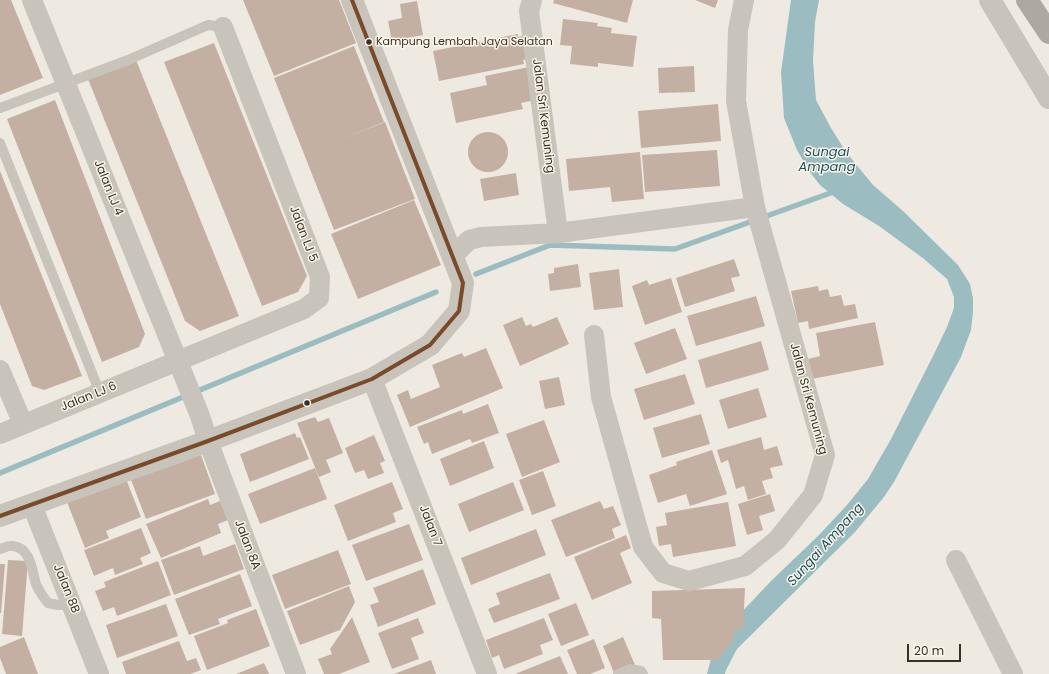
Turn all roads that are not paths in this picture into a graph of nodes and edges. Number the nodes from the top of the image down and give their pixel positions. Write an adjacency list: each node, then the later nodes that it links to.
1 (32, 0): 11 (street, Jalan LJ 4)
2 (352, 0): 17 (street)
3 (532, 0): 16 (street, Jalan Sri Kemuning)
4 (744, 0): 15 (street, Jalan Sri Kemuning)
5 (990, 0): 9 (street)
6 (1027, 0): 8 (highway)
7 (223, 27): 11 (lane); 19 (street, Jalan LJ 5)
8 (1049, 34)
9 (1025, 58): 10 (street); 12 (street)
10 (1049, 70)
11 (65, 83): 13 (lane); 19 (street, Jalan LJ 4)
12 (1049, 98)
13 (0, 108)
14 (0, 143): 22 (lane)
15 (758, 217): 16 (street); 18 (street, Jalan Sri Kemuning)
16 (558, 233): 17 (street)
17 (453, 256): 21 (street)
18 (594, 335)
19 (181, 368): 22 (street, Jalan LJ 6); 23 (street, Jalan LJ 4)
20 (0, 370): 24 (street)
21 (372, 379): 26 (street); 34 (street, Jalan 7)
22 (100, 393): 24 (street, Jalan LJ 6)
23 (200, 416): 26 (street, Jalan 8A)
24 (23, 424): 25 (street, Jalan LJ 6)
25 (0, 434)
26 (208, 441): 27 (street); 33 (street, Jalan 8A)
27 (32, 505): 28 (street); 31 (street, Jalan 8B)
28 (0, 516)
29 (0, 549): 31 (lane)
30 (956, 560): 37 (street)
31 (72, 604): 32 (street, Jalan 8B)
32 (99, 674)
33 (296, 674)
34 (487, 674)
35 (618, 674): 36 (lane)
36 (643, 674)
37 (1013, 674)

